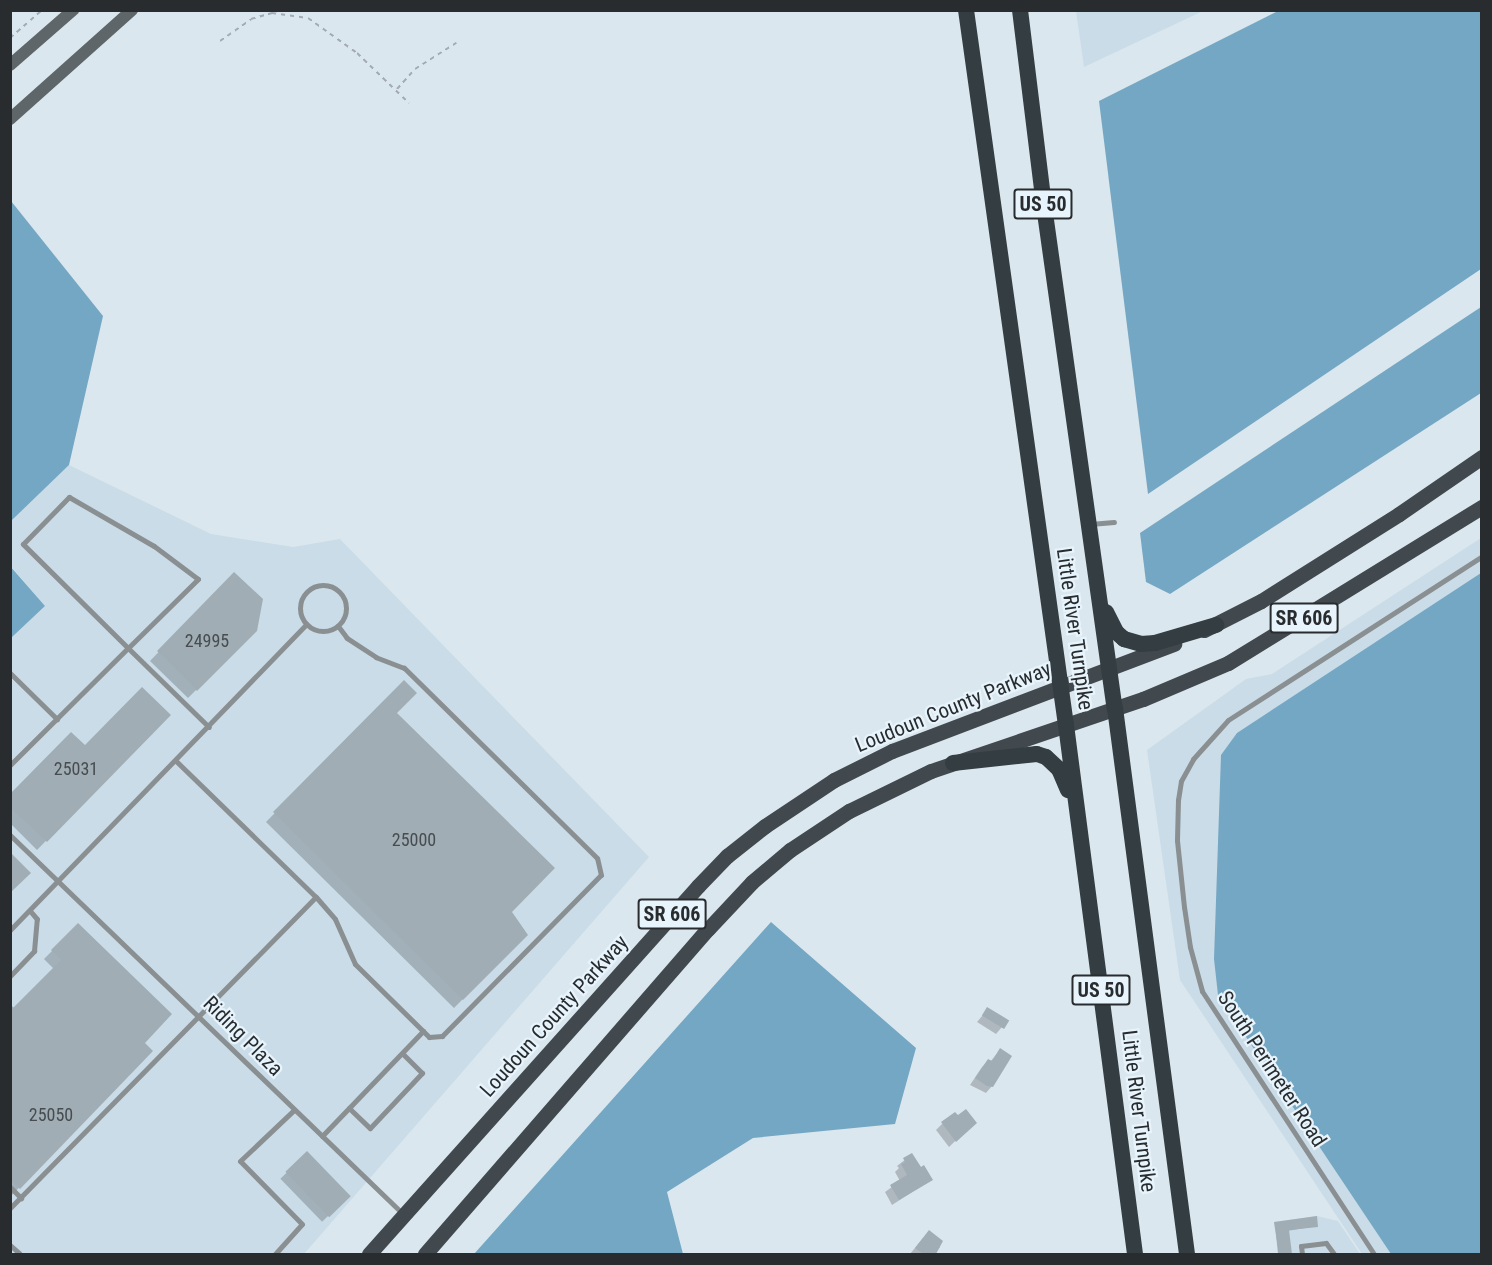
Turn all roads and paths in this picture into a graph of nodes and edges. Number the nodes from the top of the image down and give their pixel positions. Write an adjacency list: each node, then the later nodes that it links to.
1 (42, 10): 6 (path)
2 (73, 10): 9 (main road)
3 (132, 10): 12 (main road)
4 (966, 10): 25 (highway, Little River Turnpike / US 50)
5 (1020, 10): 16 (highway, Little River Turnpike / US 50)
6 (10, 38)
7 (220, 41): 10 (path)
8 (456, 43): 10 (path)
9 (10, 65)
10 (397, 89): 11 (path)
11 (409, 103)
12 (10, 119)
13 (1482, 457): 20 (main road, Loudoun County Parkway / SR 606)
14 (1482, 507): 26 (main road, SR 606)
15 (1114, 522): 16 (lane)
16 (1089, 524): 18 (highway, Little River Turnpike / US 50)
17 (1482, 556): 59 (lane, South Perimeter Road)
18 (1096, 579): 20 (highway); 23 (highway, Little River Turnpike / US 50)
19 (307, 624): 21 (lane); 21 (lane); 29 (lane)
20 (1216, 625): 23 (main road, Loudoun County Parkway / SR 606)
21 (338, 626): 41 (lane)
22 (128, 648): 22 (lane); 27 (lane); 29 (lane)
23 (1109, 669): 25 (main road, Loudoun County Parkway / SR 606); 26 (highway, Little River Turnpike / US 50)
24 (10, 673): 27 (lane)
25 (1060, 688): 28 (highway, Little River Turnpike / US 50); 49 (main road, Loudoun County Parkway / SR 606)
26 (1115, 708): 28 (main road, SR 606); 56 (highway, Little River Turnpike / US 50)
27 (57, 719): 32 (lane)
28 (1066, 725): 31 (main road, SR 606); 34 (highway, Little River Turnpike / US 50)
29 (209, 727): 30 (lane)
30 (176, 761): 35 (lane); 36 (lane)
31 (953, 763): 34 (highway); 54 (main road, SR 606)
32 (10, 765)
33 (10, 835): 35 (lane, Riding Plaza)
34 (1080, 837): 55 (highway, Little River Turnpike / US 50)
35 (58, 880): 37 (lane); 40 (lane, Riding Plaza)
36 (316, 897): 40 (lane); 41 (lane)
37 (30, 911): 38 (lane); 39 (lane)
38 (10, 930)
39 (10, 976)
40 (199, 1015): 44 (lane, Riding Plaza); 47 (lane)
41 (423, 1031): 42 (lane)
42 (402, 1053): 43 (lane); 43 (lane)
43 (349, 1108): 45 (lane)
44 (294, 1110): 45 (lane, Riding Plaza); 52 (lane)
45 (322, 1136): 49 (lane, Riding Plaza)
46 (10, 1187): 47 (lane)
47 (21, 1198): 48 (lane)
48 (10, 1208)
49 (405, 1215): 53 (main road, Loudoun County Parkway / SR 606)
50 (10, 1245): 51 (lane)
51 (20, 1254)
52 (275, 1254)
53 (369, 1254)
54 (425, 1254)
55 (1135, 1254)
56 (1187, 1254)
57 (1302, 1254): 58 (lane)
58 (1334, 1254)
59 (1374, 1254)

